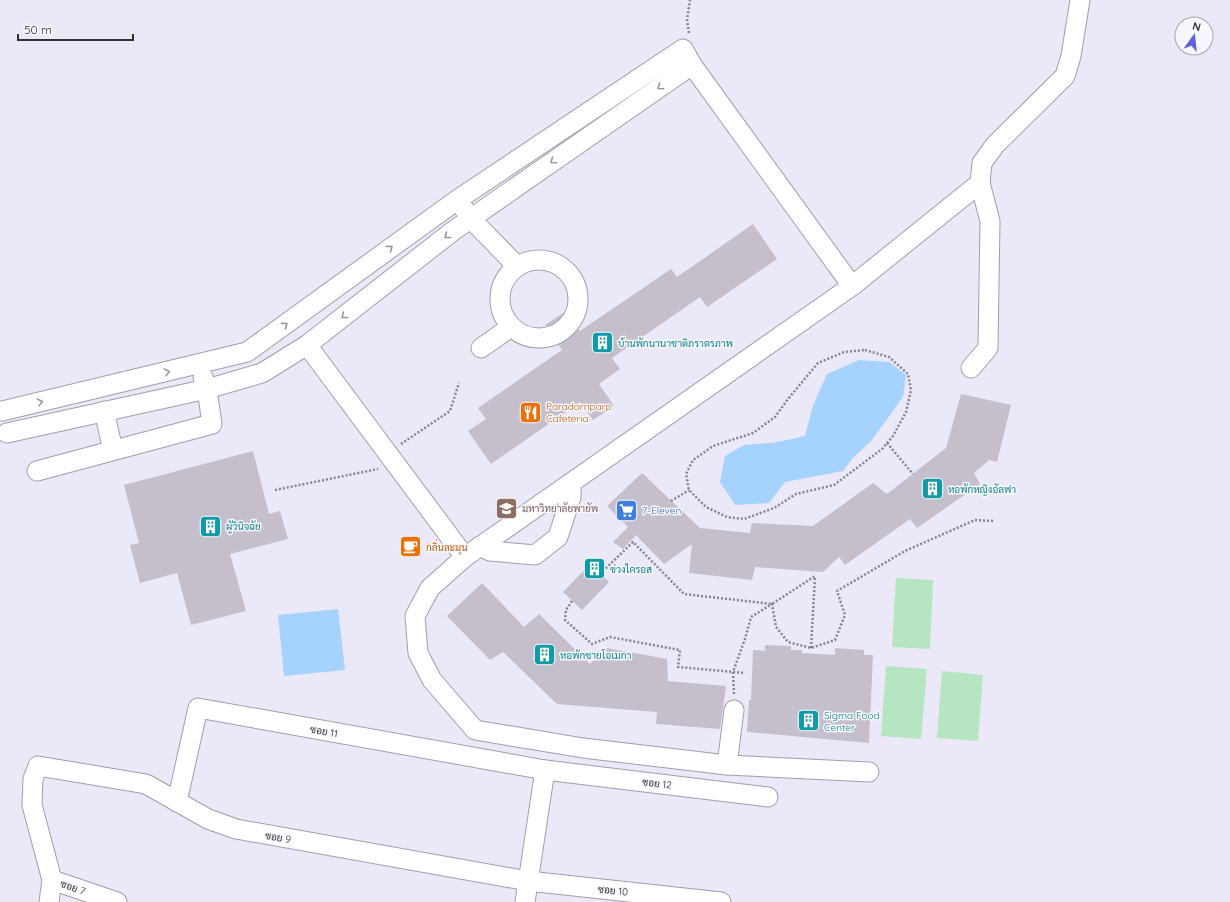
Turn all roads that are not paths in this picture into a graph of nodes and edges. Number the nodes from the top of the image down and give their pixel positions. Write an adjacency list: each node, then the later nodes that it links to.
1 (1080, 0): 3 (street)
2 (687, 57): 4 (street); 5 (street, one-way to 5); 7 (street)
3 (980, 183): 7 (street); 12 (street)
4 (457, 200): 5 (street); 11 (street, one-way to 4)
5 (471, 219): 6 (street); 9 (street, one-way to 9)
6 (517, 266): 8 (street); 8 (street)
7 (852, 286): 19 (street)
8 (511, 327): 10 (street)
9 (307, 345): 13 (street); 20 (street)
10 (481, 348)
11 (198, 364): 13 (street); 14 (street, one-way to 11)
12 (971, 368)
13 (207, 389): 15 (street); 17 (street)
14 (1, 410): 16 (street)
15 (104, 412): 16 (street); 17 (street)
16 (4, 439)
17 (113, 450): 18 (street)
18 (37, 471)
19 (571, 483): 20 (street); 20 (street)
20 (473, 551): 22 (street)
21 (734, 710): 22 (street)
22 (727, 765): 24 (street)
23 (545, 770): 25 (street, ซอย 12); 26 (street, ซอย 11); 28 (street)
24 (869, 772)
25 (768, 797)
26 (177, 802): 27 (street, ซอย 9); 28 (street, ซอย 9)
27 (52, 880): 29 (street); 30 (street, ซอย 7)
28 (528, 881): 31 (street); 32 (street, ซอย 10)
29 (49, 902)
30 (117, 902)
31 (525, 902)
32 (721, 902)

